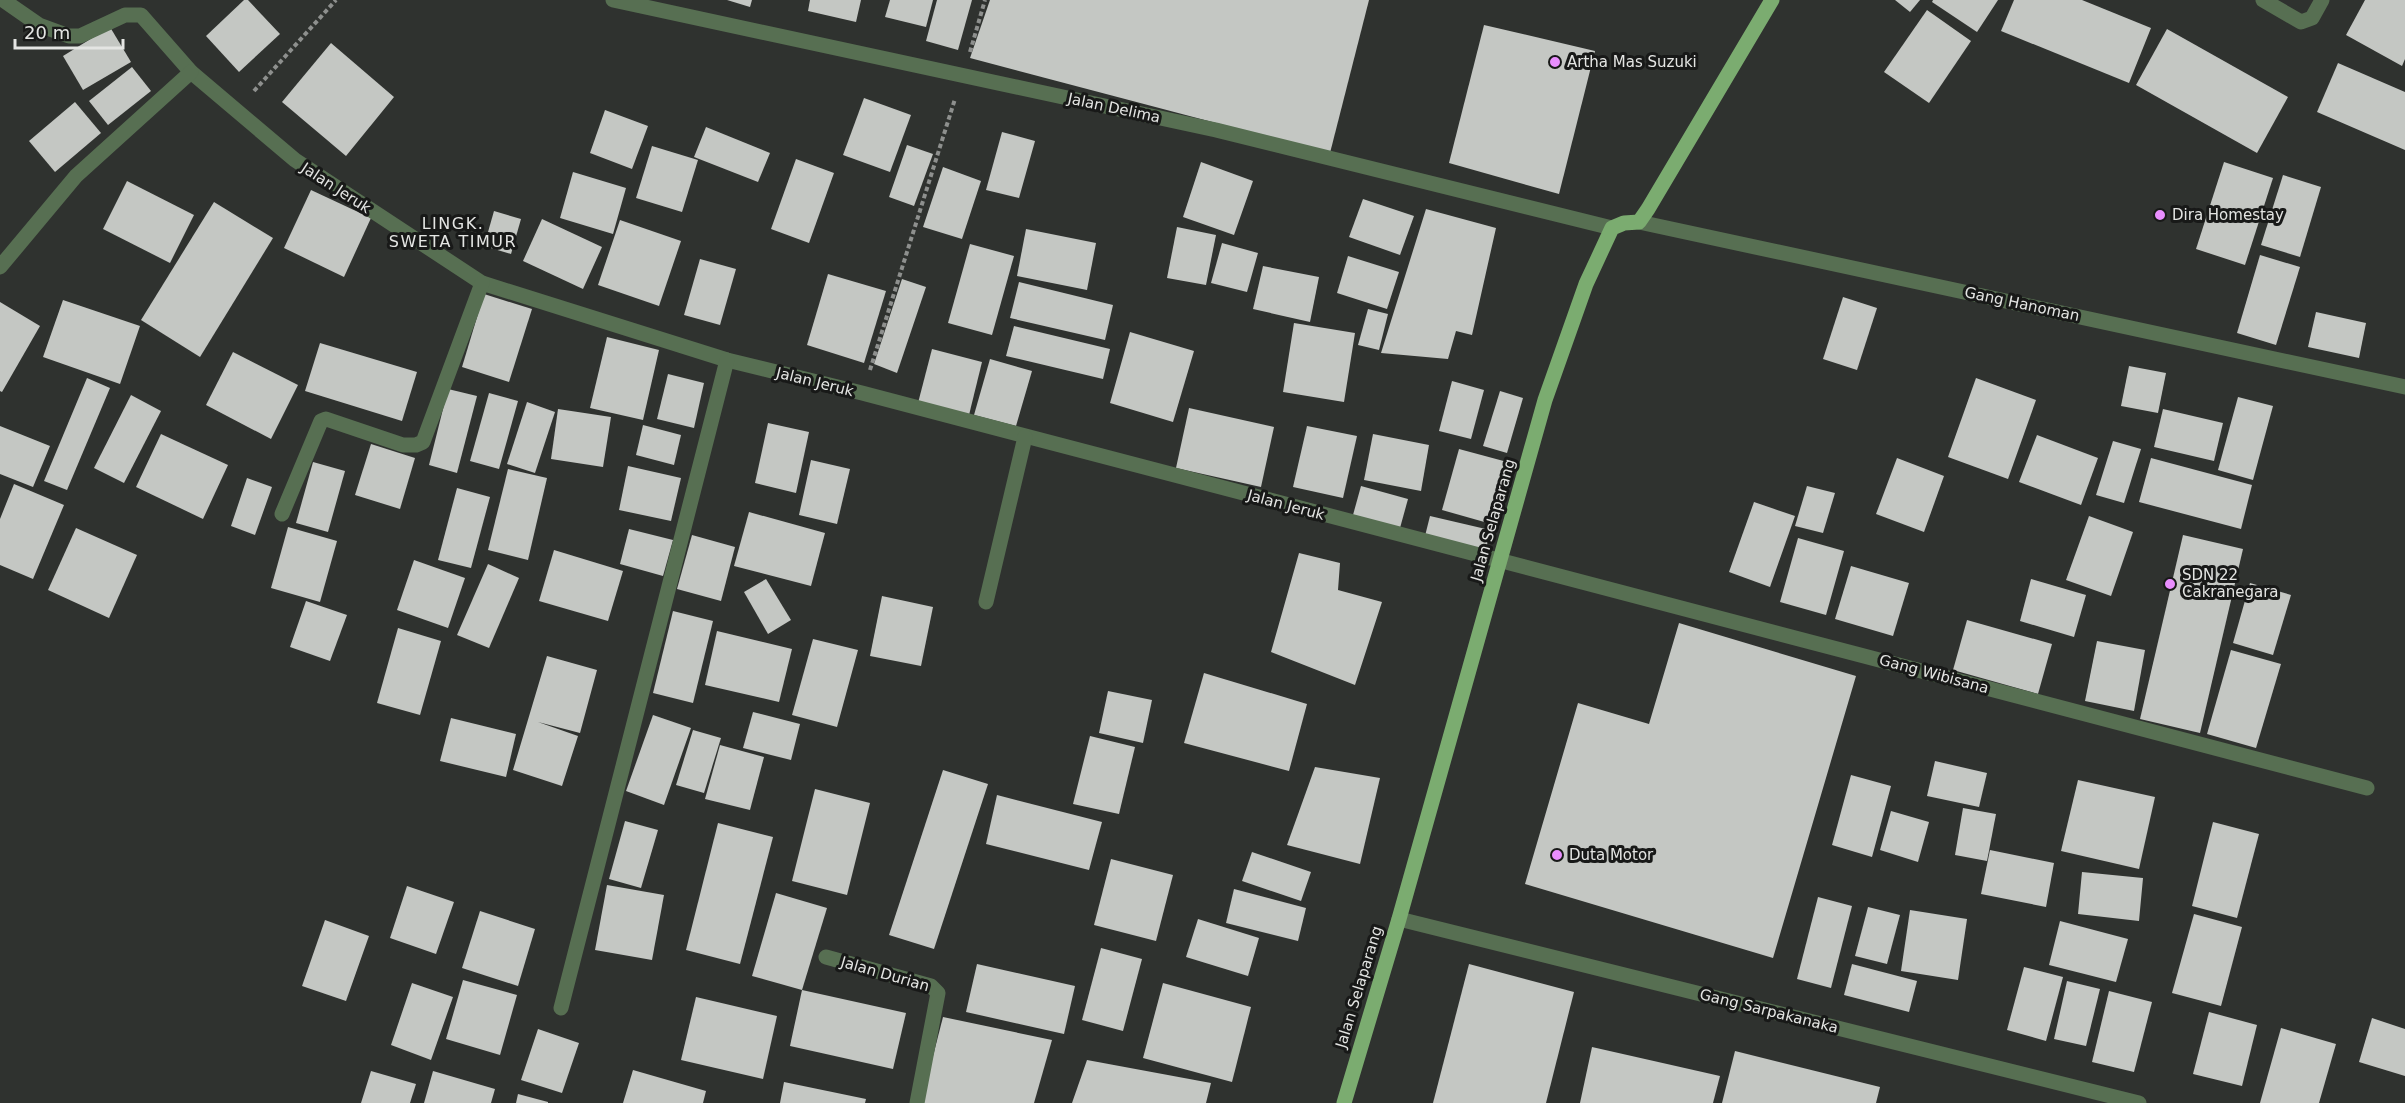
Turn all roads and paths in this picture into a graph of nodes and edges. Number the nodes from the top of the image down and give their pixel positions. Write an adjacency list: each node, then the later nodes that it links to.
1 (3, 0): 8 (street, Jalan Jeruk)
2 (336, 0): 10 (path)
3 (613, 0): 9 (street, Jalan Delima)
4 (985, 0): 9 (path)
5 (1772, 0): 11 (main road)
6 (2263, 0): 7 (street)
7 (2322, 0)
8 (191, 72): 10 (street, Jalan Jeruk); 13 (street)
9 (963, 75): 12 (street, Jalan Delima); 17 (path)
10 (238, 110): 14 (street, Jalan Jeruk)
11 (1639, 222): 12 (main road); 16 (street, Gang Hanoman)
12 (1612, 228): 20 (main road, Jalan Selaparang)
13 (0, 267)
14 (482, 283): 15 (street, Jalan Jeruk); 19 (street)
15 (727, 360): 17 (street, Jalan Jeruk); 25 (street)
16 (2405, 387)
17 (862, 393): 18 (street, Jalan Jeruk)
18 (1025, 437): 20 (street, Jalan Jeruk); 21 (street)
19 (282, 514)
20 (1500, 560): 22 (street, Gang Wibisana); 23 (main road, Jalan Selaparang)
21 (986, 602)
22 (2367, 788)
23 (1399, 919): 27 (main road, Jalan Selaparang); 28 (street, Gang Sarpakanaka)
24 (826, 957): 26 (street, Jalan Durian)
25 (561, 1008)
26 (916, 1103)
27 (1344, 1103)
28 (2139, 1103)

